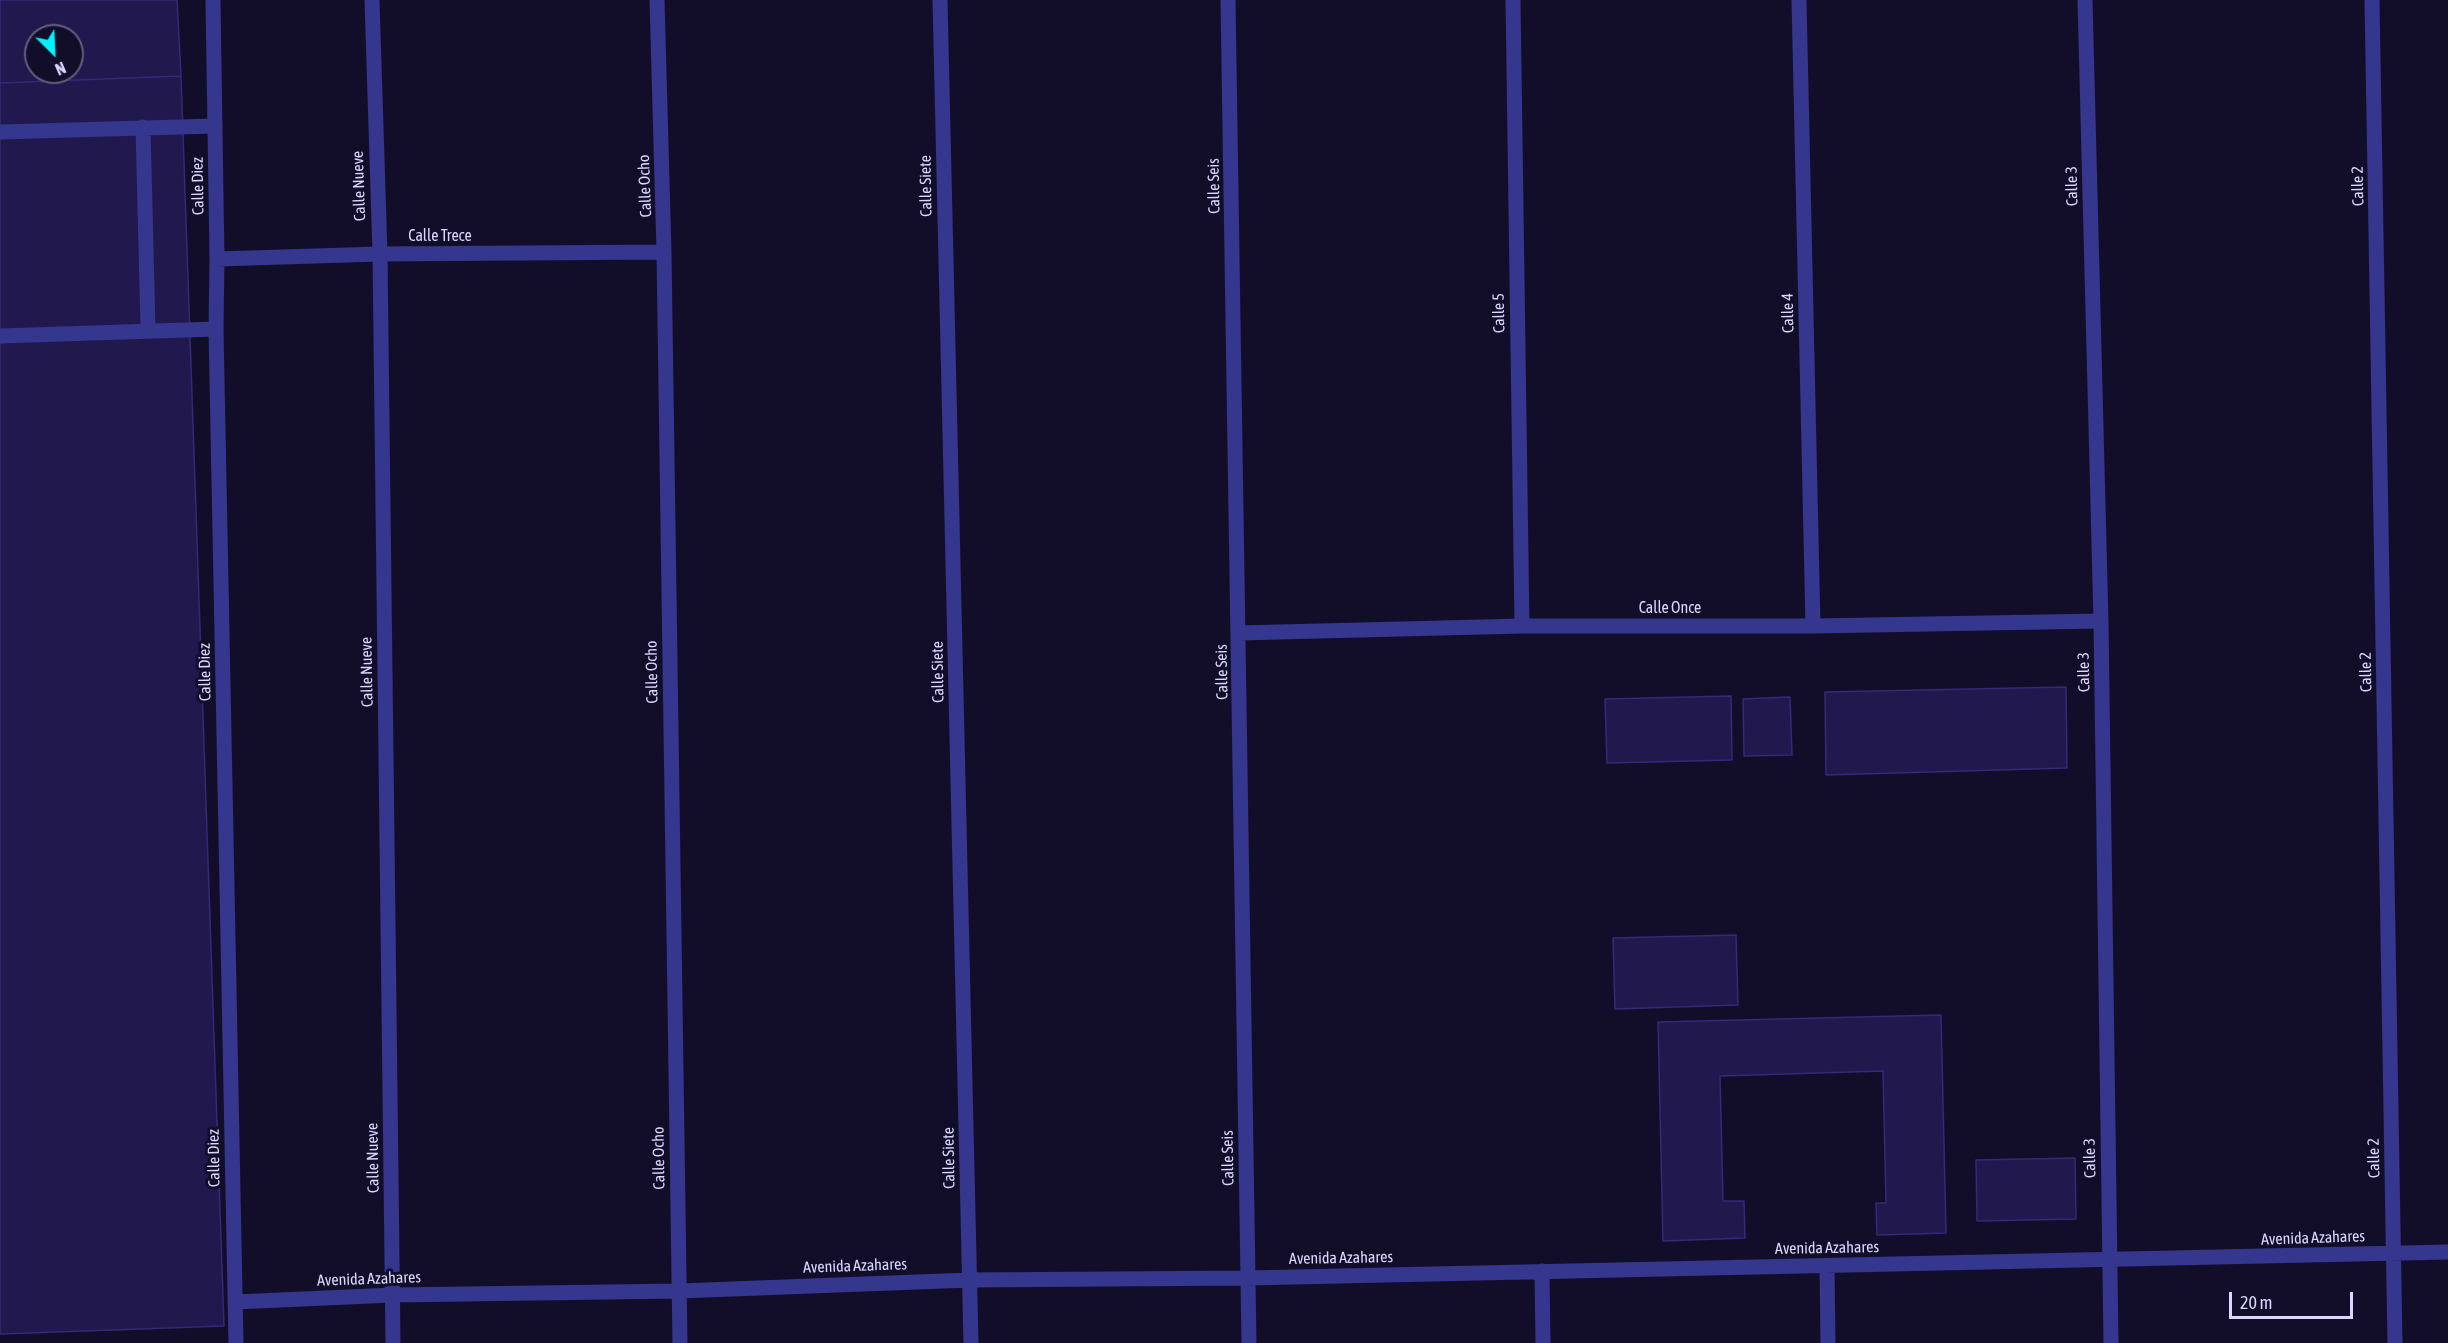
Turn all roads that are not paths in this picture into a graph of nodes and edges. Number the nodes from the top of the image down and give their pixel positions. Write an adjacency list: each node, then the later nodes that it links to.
1 (213, 0): 10 (street, Calle Diez)
2 (372, 0): 14 (street, Calle Nueve)
3 (657, 0): 13 (street, Calle Ocho)
4 (940, 0): 29 (street, Calle Siete)
5 (1228, 0): 22 (street, Calle Seis)
6 (1512, 0): 20 (street, Calle 5)
7 (1799, 0): 21 (street, Calle 4)
8 (2085, 0): 19 (street, Calle 3)
9 (2372, 0): 24 (street, Calle 2)
10 (215, 126): 11 (street); 15 (street, Calle Diez)
11 (143, 127): 12 (street); 17 (street)
12 (0, 132)
13 (664, 252): 14 (street, Calle Trece); 30 (street, Calle Ocho)
14 (380, 254): 15 (street, Calle Trece); 31 (street, Calle Nueve)
15 (217, 259): 16 (street, Calle Diez)
16 (216, 328): 17 (street); 32 (street, Calle Diez)
17 (148, 329): 18 (street)
18 (0, 336)
19 (2101, 621): 21 (street, Calle Once); 25 (street, Calle 3)
20 (1522, 626): 21 (street, Calle Once); 22 (street, Calle Once)
21 (1813, 626)
22 (1239, 633): 28 (street, Calle Seis)
23 (2448, 1252): 24 (street, Avenida Azahares)
24 (2394, 1253): 25 (street, Avenida Azahares); 41 (street, Calle 2)
25 (2110, 1261): 26 (street, Avenida Azahares); 40 (street, Calle 3)
26 (1827, 1267): 27 (street, Avenida Azahares); 39 (street)
27 (1542, 1271): 28 (street, Avenida Azahares); 38 (street)
28 (1248, 1278): 29 (street, Avenida Azahares); 37 (street, Calle Seis)
29 (970, 1280): 30 (street, Avenida Azahares); 36 (street, Calle Siete)
30 (679, 1291): 31 (street, Avenida Azahares); 35 (street, Calle Ocho)
31 (393, 1295): 32 (street, Avenida Azahares); 34 (street, Calle Nueve)
32 (235, 1302): 33 (street, Calle Diez)
33 (236, 1343)
34 (393, 1343)
35 (680, 1343)
36 (971, 1343)
37 (1249, 1343)
38 (1543, 1343)
39 (1828, 1343)
40 (2111, 1343)
41 (2395, 1343)

